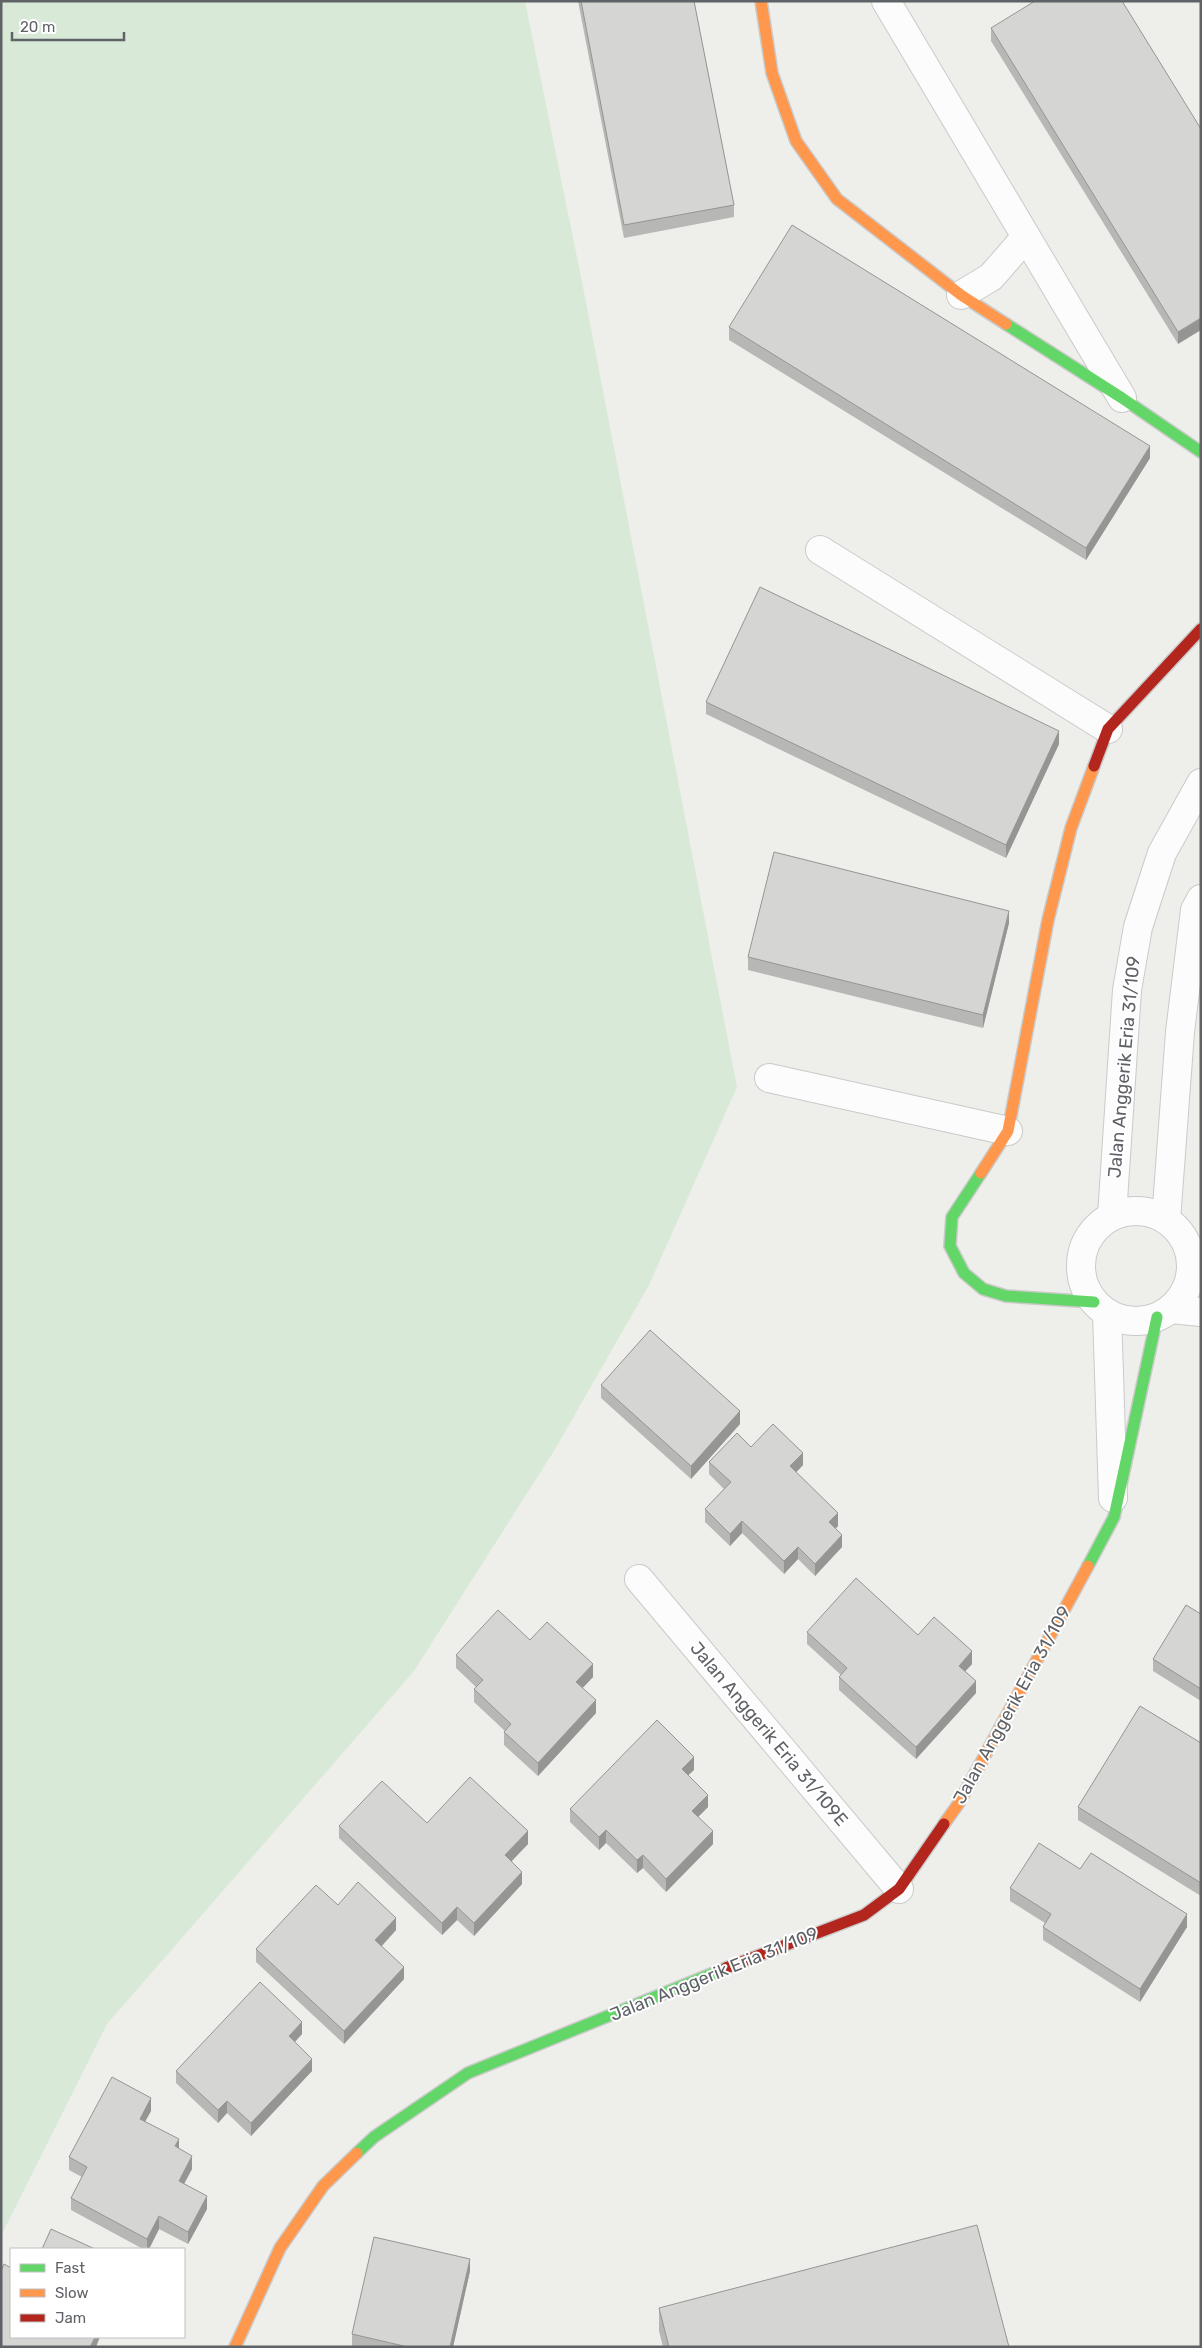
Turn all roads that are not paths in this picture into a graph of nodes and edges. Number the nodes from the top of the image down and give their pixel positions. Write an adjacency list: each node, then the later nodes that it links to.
1 (761, 1): 4 (street)
2 (886, 1): 3 (street)
3 (1026, 237): 4 (street); 5 (street)
4 (961, 295): 5 (street)
5 (1122, 398): 6 (street)
6 (1201, 452)
7 (820, 550): 9 (street)
8 (1201, 629): 9 (street)
9 (1108, 729): 13 (street)
10 (1201, 783): 14 (street, Jalan Anggerik Eria 31/109)
11 (1201, 899): 15 (street)
12 (769, 1078): 13 (street)
13 (1008, 1131): 16 (street)
14 (1112, 1216): 15 (street); 16 (street)
15 (1166, 1220): 18 (street)
16 (1100, 1308): 18 (street); 19 (street)
17 (1201, 1312): 18 (street)
18 (1164, 1313): 19 (street, Jalan Anggerik Eria 31/109)
19 (1114, 1517): 21 (street, Jalan Anggerik Eria 31/109)
20 (639, 1579): 21 (street, Jalan Anggerik Eria 31/109E)
21 (898, 1889): 22 (street, Jalan Anggerik Eria 31/109)
22 (235, 2347)

